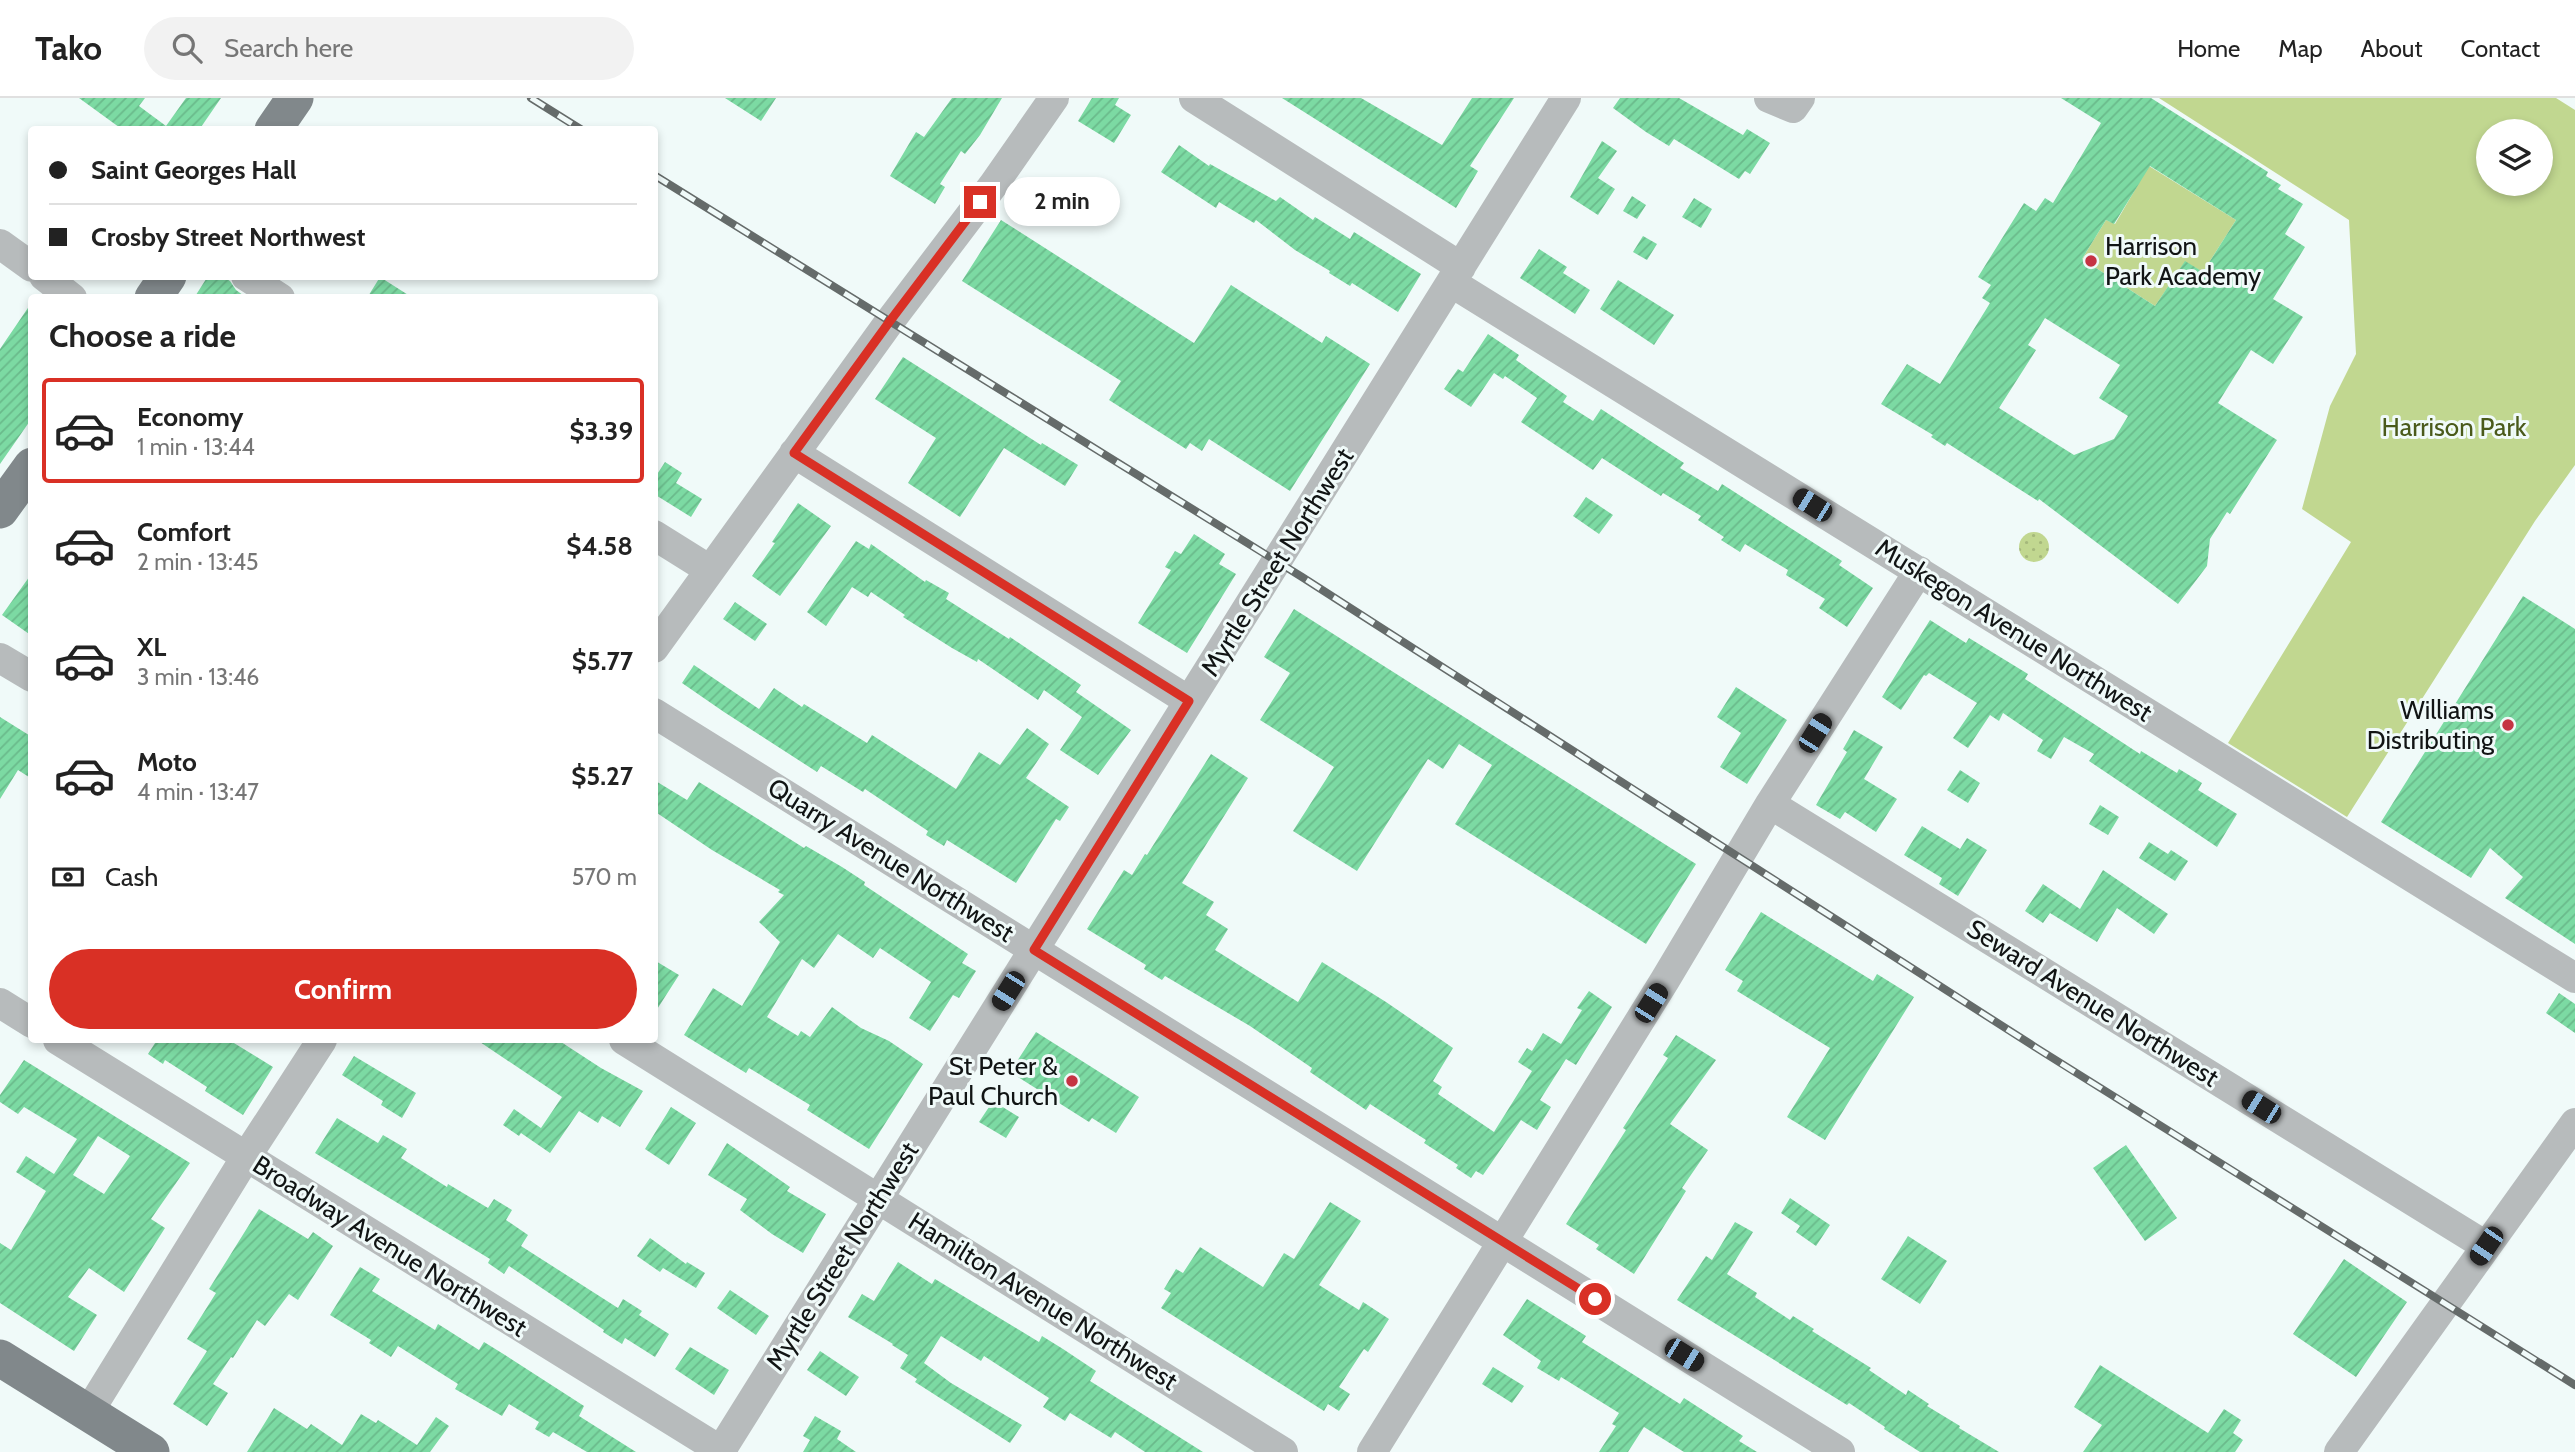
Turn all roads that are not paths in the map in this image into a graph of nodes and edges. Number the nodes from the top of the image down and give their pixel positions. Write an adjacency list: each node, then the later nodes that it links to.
1 (1054, 98): 13 (street)
2 (1194, 98): 8 (street, Muskegon Avenue Northwest)
3 (1566, 98): 8 (street, Myrtle Street Northwest)
4 (293, 99): 5 (main road)
5 (276, 126)
6 (0, 244): 7 (street)
7 (28, 264)
8 (1457, 275): 18 (street, Muskegon Avenue Northwest); 22 (street, Myrtle Street Northwest)
9 (49, 280): 11 (street)
10 (252, 280): 12 (street)
11 (67, 294)
12 (274, 294)
13 (794, 453): 17 (street); 22 (street)
14 (28, 472): 15 (main road)
15 (0, 510)
16 (658, 538): 17 (street)
17 (710, 570): 19 (street)
18 (1919, 571): 24 (street); 26 (street, Muskegon Avenue Northwest)
19 (658, 642)
20 (0, 658): 21 (street)
21 (28, 675)
22 (1189, 701): 25 (street, Myrtle Street Northwest)
23 (658, 715): 25 (street, Quarry Avenue Northwest)
24 (1770, 804): 35 (street); 36 (street, Seward Avenue Northwest)
25 (1034, 950): 34 (street, Myrtle Street Northwest); 35 (street, Quarry Avenue Northwest)
26 (2575, 978)
27 (0, 1003): 28 (street)
28 (28, 1020)
29 (63, 1043): 33 (street, Broadway Avenue Northwest)
30 (320, 1043): 33 (street)
31 (629, 1043): 34 (street, Hamilton Avenue Northwest)
32 (2575, 1124): 36 (street)
33 (246, 1157): 38 (street); 40 (street, Broadway Avenue Northwest)
34 (878, 1197): 40 (street, Myrtle Street Northwest); 41 (street, Hamilton Avenue Northwest)
35 (1502, 1241): 42 (street); 43 (street, Quarry Avenue Northwest)
36 (2486, 1246): 44 (street)
37 (0, 1358): 38 (main road)
38 (88, 1413): 39 (main road)
39 (151, 1452)
40 (721, 1452)
41 (1283, 1452)
42 (1372, 1452)
43 (1840, 1452)
44 (2339, 1452)

